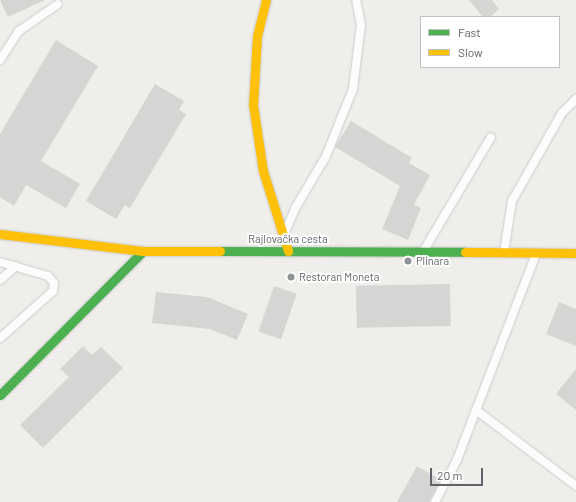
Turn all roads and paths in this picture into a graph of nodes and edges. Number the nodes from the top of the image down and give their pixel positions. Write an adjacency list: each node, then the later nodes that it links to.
1 (266, 0): 8 (street)
2 (356, 0): 8 (lane)
3 (58, 4): 4 (lane)
4 (0, 60)
5 (576, 99): 12 (lane)
6 (491, 136): 11 (lane)
7 (0, 234): 9 (street, Rajlovačka cesta)
8 (284, 236): 10 (street)
9 (143, 251): 10 (street, Rajlovačka cesta); 19 (street)
10 (288, 251): 11 (street, Rajlovačka cesta)
11 (423, 252): 12 (street, Rajlovačka cesta)
12 (504, 253): 13 (street, Rajlovačka cesta)
13 (536, 253): 14 (street, Rajlovačka cesta); 20 (lane)
14 (576, 253)
15 (0, 262): 16 (lane)
16 (16, 266): 17 (lane); 18 (lane)
17 (0, 280)
18 (0, 338)
19 (0, 395)
20 (476, 410): 21 (lane); 22 (lane)
21 (576, 486)
22 (435, 502)

